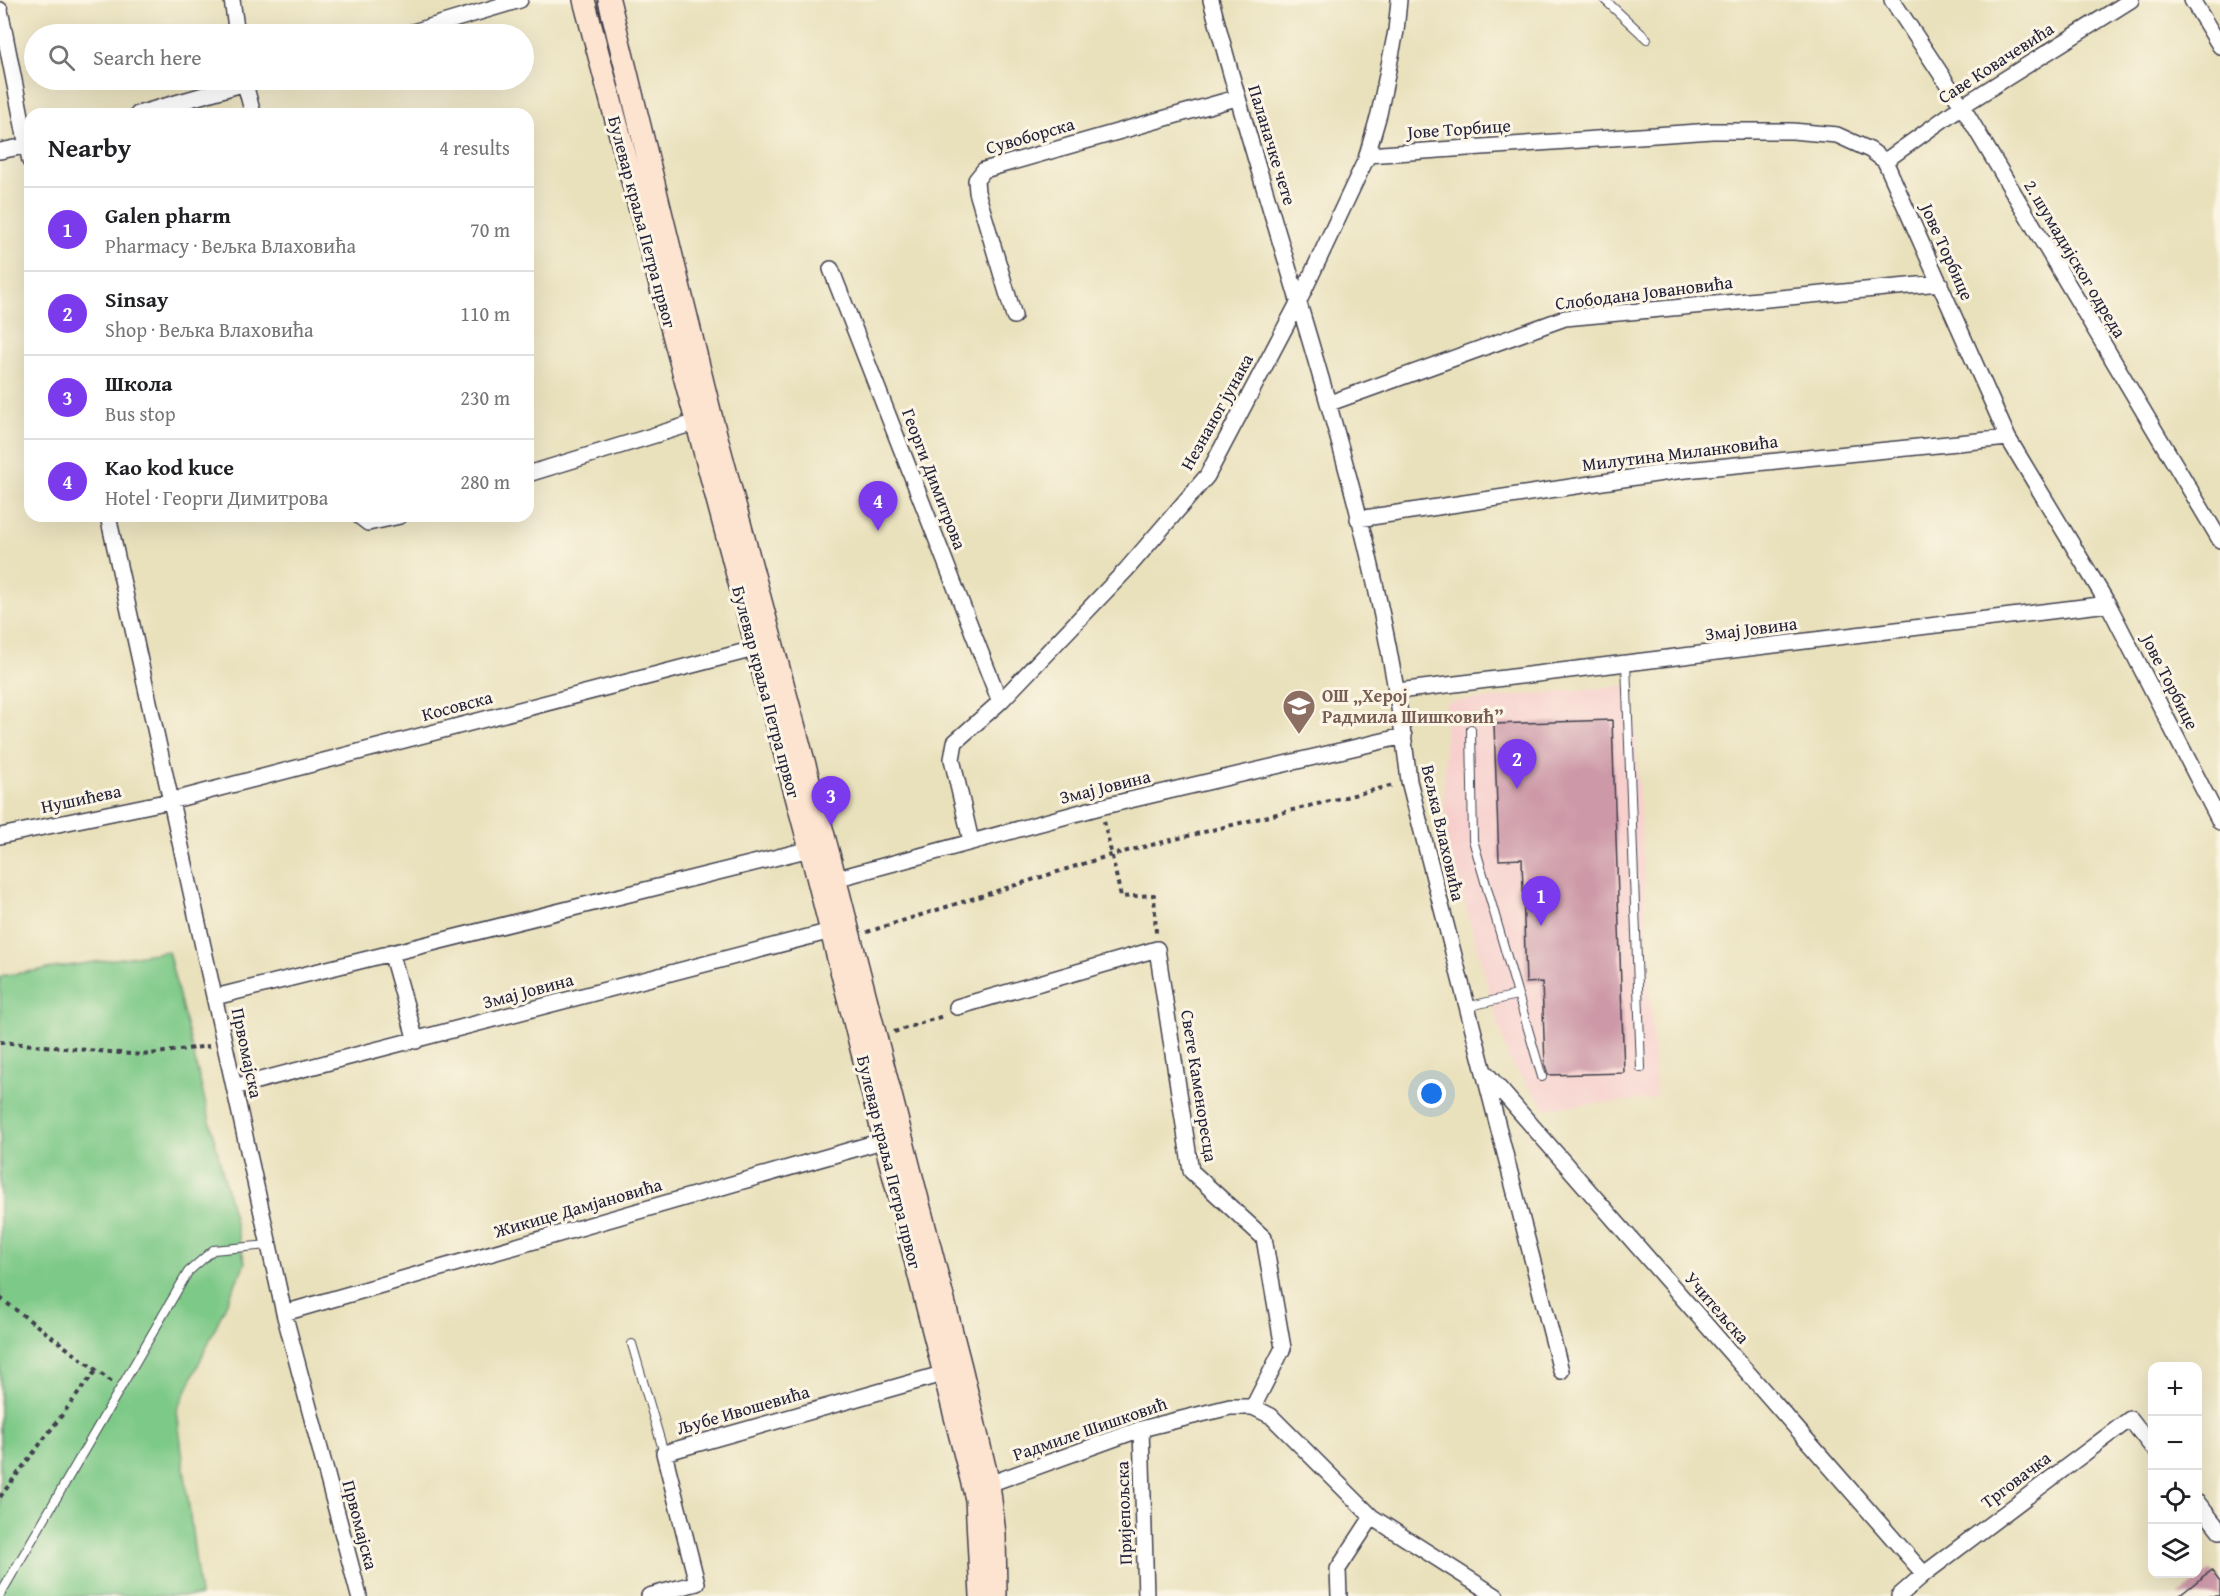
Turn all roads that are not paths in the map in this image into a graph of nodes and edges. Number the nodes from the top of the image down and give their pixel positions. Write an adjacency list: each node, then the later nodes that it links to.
1 (232, 0): 12 (street)
2 (520, 0): 13 (street)
3 (584, 0): 32 (main road, Булевар краља Петра првог)
4 (609, 0): 50 (main road, Булевар краља Петра првог)
5 (1211, 0): 18 (street, Паланачке чете)
6 (1399, 0): 25 (street, Незнаног јунака)
7 (1605, 0): 14 (lane)
8 (1892, 0): 19 (street, 2. шумадијског одреда)
9 (2131, 0): 19 (street, Саве Ковачевића)
10 (2192, 0): 15 (street)
11 (0, 10): 22 (street)
12 (236, 24)
13 (440, 24)
14 (1647, 39)
15 (2220, 46)
16 (219, 90): 20 (street)
17 (250, 90): 21 (street)
18 (1236, 98): 29 (street, Паланачке чете); 30 (street, Сувоборска)
19 (1962, 106): 26 (street, Саве Ковачевића); 37 (street, 2. шумадијског одреда)
20 (158, 108)
21 (252, 108)
22 (24, 127)
23 (24, 151): 24 (street)
24 (0, 152)
25 (1367, 155): 26 (street, Јове Торбице); 29 (street, Незнаног јунака)
26 (1884, 161): 28 (street, Јове Торбице)
27 (831, 269): 42 (street, Георги Димитрова)
28 (1940, 283): 31 (street, Слободана Јовановића); 33 (street, Јове Торбице)
29 (1299, 301): 31 (street, Вељка Влаховића); 42 (street, Незнаног јунака)
30 (1014, 316)
31 (1330, 403): 35 (street, Вељка Влаховића)
32 (694, 423): 34 (street); 39 (main road, Булевар краља Петра првог)
33 (2008, 438): 35 (street, Милутина Миланковића); 38 (street, Јове Торбице)
34 (534, 472)
35 (1358, 519): 41 (street, Вељка Влаховића)
36 (109, 522): 45 (street, Првомајска)
37 (2220, 540)
38 (2108, 604): 40 (street, Змај Јовина); 46 (street, Јове Торбице)
39 (754, 649): 45 (street, Косовска); 49 (main road, Булевар краља Петра првог)
40 (1626, 663): 41 (street, Змај Јовина); 59 (lane)
41 (1398, 691): 44 (street, Вељка Влаховића)
42 (1000, 702): 48 (street, Незнаног јунака)
43 (1471, 729): 53 (lane)
44 (1404, 736): 48 (street, Змај Јовина); 56 (street, Вељка Влаховића)
45 (170, 801): 47 (street, Нушићева); 54 (street, Првомајска)
46 (2220, 822)
47 (0, 836)
48 (971, 841): 50 (street, Змај Јовина)
49 (810, 849): 50 (main road, Булевар краља Петра првог); 52 (street)
50 (826, 881): 51 (main road, Булевар краља Петра првог)
51 (840, 934): 57 (street, Змај Јовина); 62 (main road, Булевар краља Петра првог); 72 (main road, Булевар краља Петра првог)
52 (391, 952): 54 (street); 57 (street)
53 (1517, 995): 56 (lane); 60 (lane)
54 (215, 998): 61 (street, Првомајска)
55 (957, 1008): 68 (street, Свете Каменоресца)
56 (1466, 1008): 58 (street, Вељка Влаховића)
57 (416, 1041): 61 (street, Змај Јовина)
58 (1482, 1068): 66 (street, Вељка Влаховића); 76 (street, Учитељска)
59 (1641, 1068)
60 (1542, 1077)
61 (234, 1087): 63 (street, Првомајска)
62 (882, 1141): 64 (street, Жикице Дамјановића); 67 (main road, Булевар краља Петра првог)
63 (269, 1245): 64 (street, Првомајска); 77 (lane)
64 (284, 1313): 78 (street, Првомајска)
65 (632, 1344): 71 (lane)
66 (1561, 1371)
67 (942, 1374): 71 (street, Љубе Ивошевића); 80 (main road, Булевар краља Петра првог)
68 (1253, 1407): 69 (street, Радмиле Шишковић); 74 (street)
69 (1141, 1429): 72 (street, Радмиле Шишковић); 82 (street, Пријепољска)
70 (2148, 1442): 76 (street, Трговачка)
71 (664, 1452): 79 (street, Љубе Ивошевића)
72 (989, 1484): 81 (main road, Булевар краља Петра првог)
73 (2202, 1508): 75 (street)
74 (1372, 1517): 83 (street); 84 (street)
75 (2220, 1531)
76 (1924, 1574): 85 (street, Трговачка)
77 (0, 1595)
78 (359, 1596)
79 (649, 1596)
80 (981, 1596)
81 (996, 1596)
82 (1146, 1596)
83 (1339, 1596)
84 (1496, 1596)
85 (1899, 1596)

